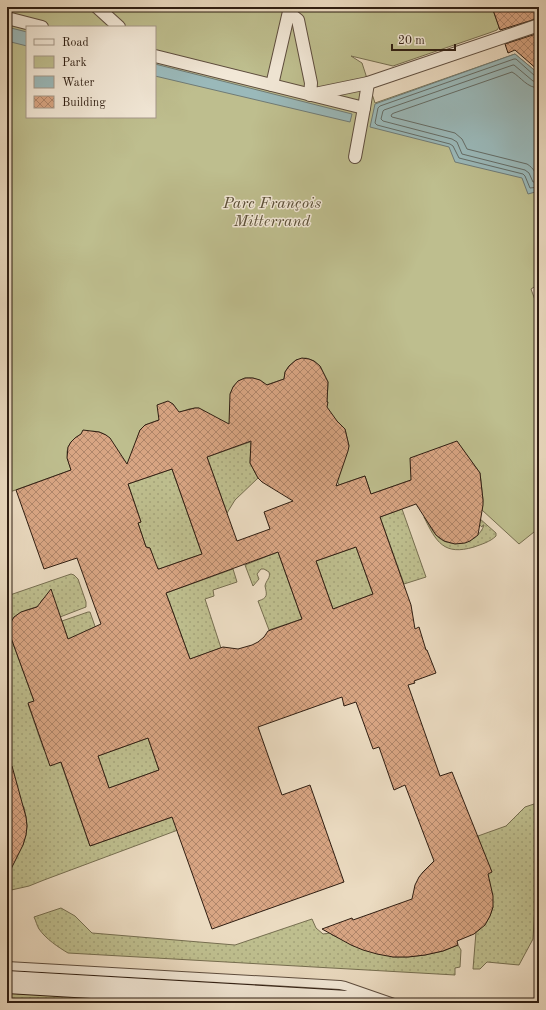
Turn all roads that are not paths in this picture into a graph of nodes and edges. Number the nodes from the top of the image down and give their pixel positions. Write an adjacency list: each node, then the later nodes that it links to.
1 (97, 7): 6 (street)
2 (289, 10): 9 (street); 10 (street)
3 (7, 18): 5 (street)
4 (539, 25): 8 (street)
5 (38, 26)
6 (118, 26)
7 (156, 56): 9 (street)
8 (368, 83): 10 (street); 11 (street)
9 (272, 85): 10 (street)
10 (310, 95): 11 (street)
11 (364, 108): 12 (street)
12 (354, 157)
13 (7, 966): 16 (lane)
14 (7, 982): 15 (main road)
15 (365, 1003)
16 (394, 1003)

